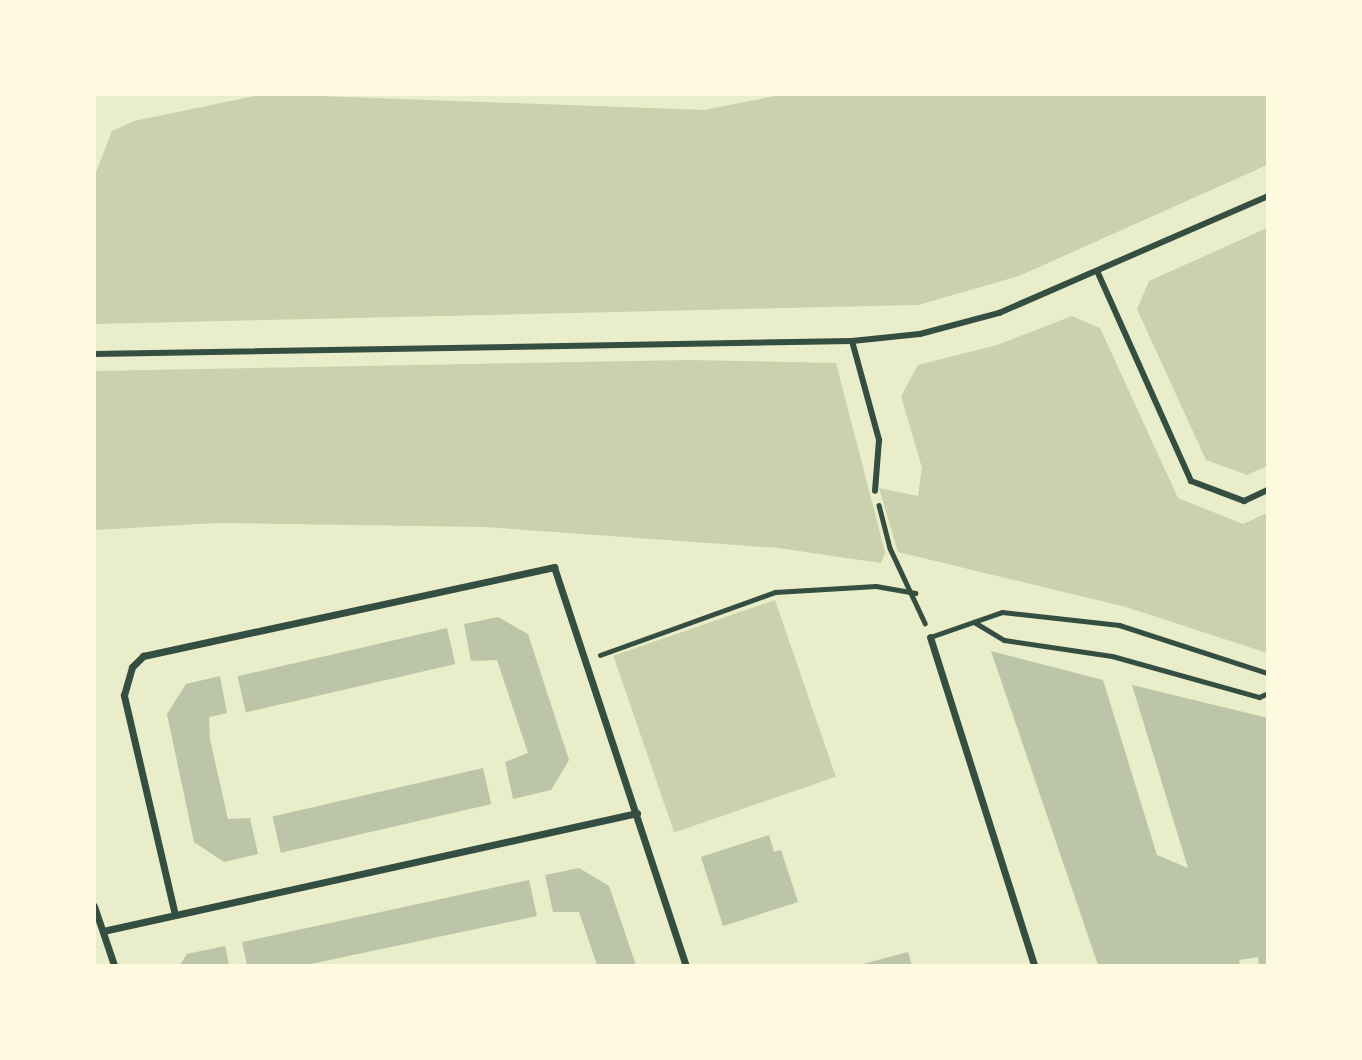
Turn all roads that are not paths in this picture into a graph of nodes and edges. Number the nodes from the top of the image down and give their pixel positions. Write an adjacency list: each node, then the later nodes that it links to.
1 (1268, 196): 2 (street)
2 (1098, 273): 3 (street); 5 (street)
3 (852, 341): 4 (street); 6 (street)
4 (94, 355)
5 (1268, 490)
6 (875, 491)
7 (974, 622): 8 (lane); 9 (lane); 10 (lane)
8 (929, 637): 17 (street)
9 (1268, 673)
10 (1268, 693)
11 (637, 813): 13 (street); 13 (street); 16 (street)
12 (94, 906): 14 (street)
13 (175, 915): 14 (street)
14 (103, 931): 15 (street)
15 (114, 965)
16 (686, 965)
17 (1034, 965)

